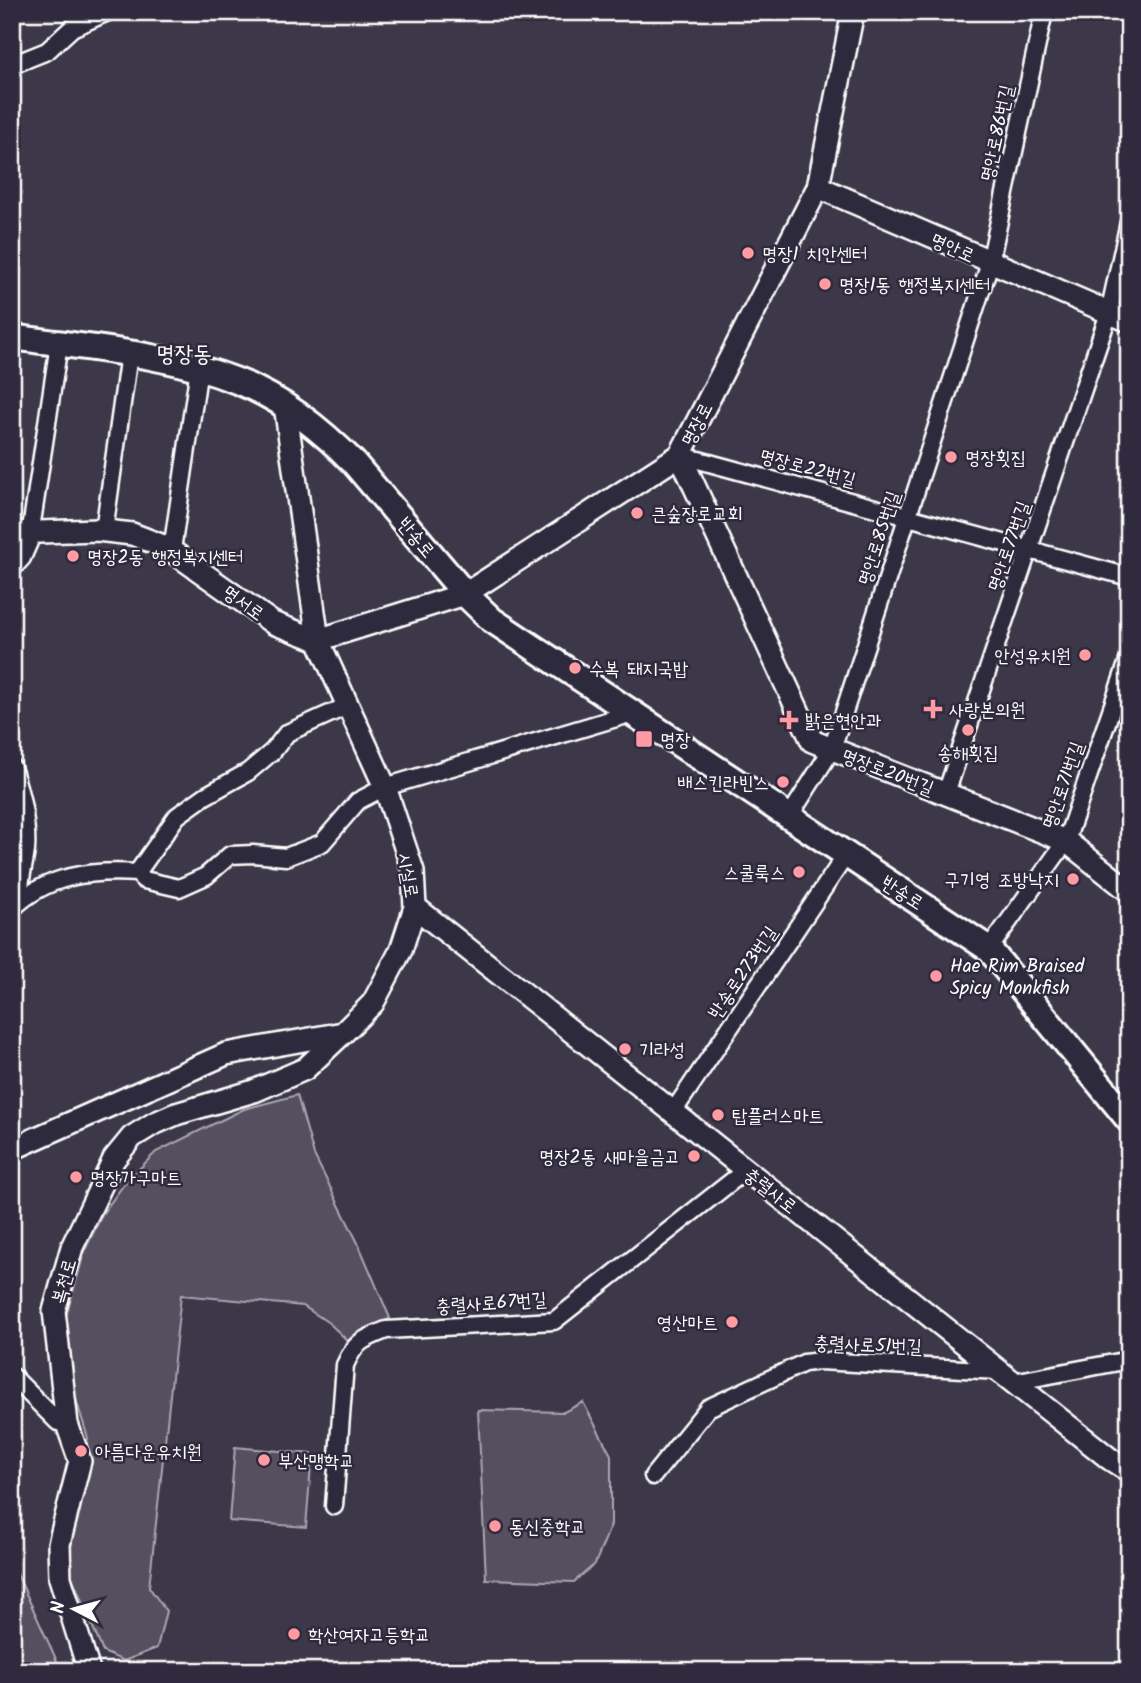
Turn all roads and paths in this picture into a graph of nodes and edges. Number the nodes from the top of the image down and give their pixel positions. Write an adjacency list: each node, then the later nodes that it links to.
1 (108, 12): 4 (street)
2 (853, 12): 5 (street, 명장로)
3 (1044, 12): 7 (street, 명안로86번길)
4 (12, 65)
5 (818, 187): 7 (street, 명안로); 14 (street, 명장로)
6 (1129, 222): 8 (street, 명안로77번길)
7 (990, 263): 8 (street, 명안로); 15 (street, 명안로85번길)
8 (1119, 317): 18 (street, 명안로77번길)
9 (12, 337): 10 (main road, 반송로)
10 (59, 344): 11 (main road, 반송로); 17 (street)
11 (129, 354): 12 (main road, 반송로); 16 (street)
12 (200, 368): 13 (main road, 반송로); 19 (street)
13 (285, 405): 22 (main road, 반송로); 23 (street, 시실로)
14 (680, 455): 15 (street, 명장로22번길); 22 (street, 명장로); 27 (street, 명장로20번길)
15 (908, 515): 18 (street, 명장로22번길); 27 (street, 명안로85번길)
16 (104, 531): 17 (street, 명서로); 19 (street, 명서로)
17 (21, 533): 20 (street)
18 (1029, 549): 21 (street, 명장로22번길); 30 (street, 명안로77번길)
19 (172, 550): 23 (street, 명서로)
20 (12, 569)
21 (1129, 577)
22 (465, 594): 23 (street, 명장로); 26 (main road, 반송로)
23 (318, 640): 25 (street, 시실로)
24 (1129, 657): 32 (street, 명안로71번길)
25 (347, 706): 29 (street, 시실로); 34 (street)
26 (633, 713): 29 (street); 31 (main road, 반송로)
27 (831, 749): 30 (street, 명장로20번길); 31 (street, 명안로85번길)
28 (12, 767): 36 (street)
29 (385, 787): 34 (street); 37 (street, 시실로)
30 (946, 793): 32 (street, 명장로20번길)
31 (789, 817): 33 (main road, 반송로)
32 (1066, 841): 35 (street, 명장로20번길); 38 (street, 명안로71번길)
33 (846, 855): 38 (main road, 반송로); 40 (street, 반송로273번길)
34 (137, 873): 36 (street)
35 (1129, 891)
36 (17, 905)
37 (415, 907): 39 (street, 시실로); 40 (street, 충렬사로)
38 (989, 949): 41 (main road, 반송로)
39 (343, 1033): 42 (street); 47 (street, 복천로)
40 (673, 1112): 43 (street, 충렬사로)
41 (1129, 1120)
42 (12, 1149)
43 (746, 1170): 45 (street, 충렬사로); 50 (street, 충렬사로67번길)
44 (1129, 1360): 45 (street, 충렬사로51번길)
45 (1006, 1376): 48 (street, 충렬사로); 49 (street, 충렬사로51번길)
46 (12, 1377): 47 (street)
47 (67, 1419): 51 (street, 복천로)
48 (1129, 1471)
49 (653, 1476)
50 (334, 1506)
51 (89, 1671)

